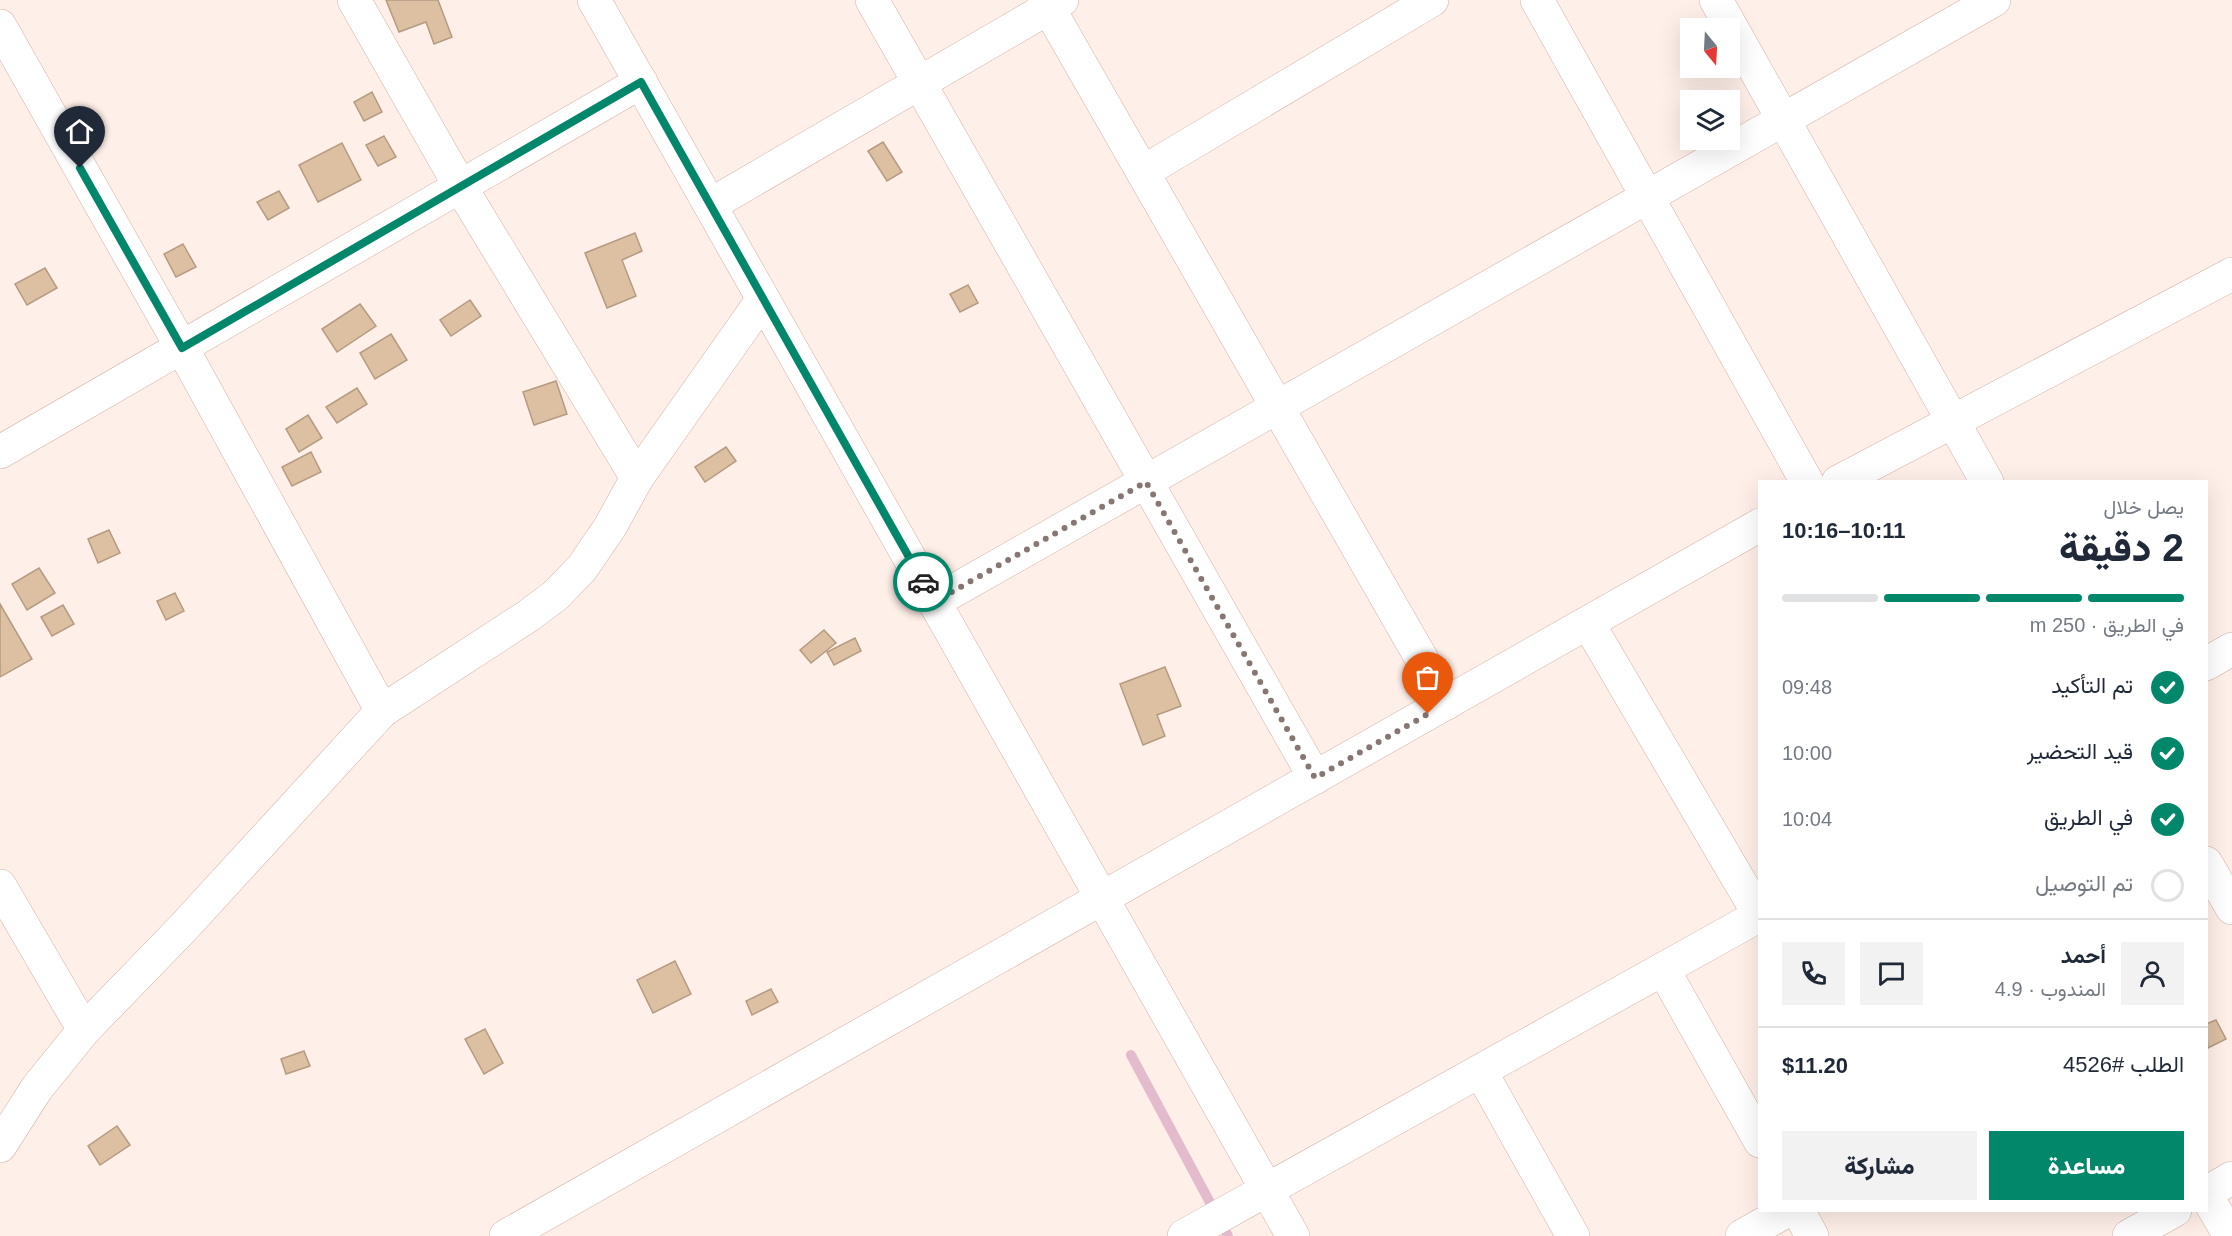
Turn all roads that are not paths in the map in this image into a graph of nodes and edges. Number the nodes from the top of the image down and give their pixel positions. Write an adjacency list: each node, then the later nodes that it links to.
1 (354, 0): 14 (street)
2 (594, 0): 10 (street)
3 (872, 0): 11 (street)
4 (1431, 0): 13 (street)
5 (1538, 0): 15 (street)
6 (1716, 0): 12 (street)
7 (1994, 0): 12 (street)
8 (1051, 3): 11 (street); 13 (street)
9 (0, 26): 19 (street)
10 (641, 82): 14 (street); 16 (street)
11 (919, 83): 16 (street); 27 (street)
12 (1784, 119): 15 (street); 21 (street)
13 (1143, 172): 20 (street)
14 (460, 186): 19 (street); 23 (street)
15 (1647, 196): 20 (street); 24 (street)
16 (710, 205): 18 (street)
17 (2232, 274): 21 (street)
18 (763, 299): 23 (street); 29 (street)
19 (182, 348): 22 (street); 34 (street)
20 (1278, 407): 27 (street); 33 (street)
21 (1954, 421): 25 (street); 26 (street)
22 (0, 452)
23 (637, 478): 34 (street)
24 (1807, 480)
25 (1842, 480)
26 (1986, 480)
27 (1146, 482): 29 (street); 35 (street)
28 (1758, 526): 30 (street)
29 (934, 602): 38 (street)
30 (1588, 623): 33 (street); 40 (street)
31 (2232, 649): 32 (street)
32 (2208, 663)
33 (1447, 703): 35 (street)
34 (382, 711): 43 (street)
35 (1315, 778): 38 (street)
36 (2208, 866): 39 (street)
37 (0, 886): 43 (street)
38 (1102, 898): 48 (street); 54 (street)
39 (2232, 908)
40 (1758, 914)
41 (1758, 917): 42 (street)
42 (1663, 969): 44 (street); 45 (street)
43 (84, 1030): 46 (street)
44 (1481, 1072): 48 (street); 57 (street)
45 (1758, 1137)
46 (0, 1146)
47 (2232, 1178): 49 (street)
48 (1267, 1189): 55 (street); 56 (street)
49 (2208, 1193)
50 (2208, 1198): 61 (street)
51 (1784, 1212): 58 (street)
52 (1799, 1212): 59 (street)
53 (2171, 1212): 60 (street)
54 (506, 1236)
55 (1184, 1236)
56 (1293, 1236)
57 (1574, 1236)
58 (1742, 1236)
59 (1812, 1236)
60 (2129, 1236)
61 (2230, 1236)

